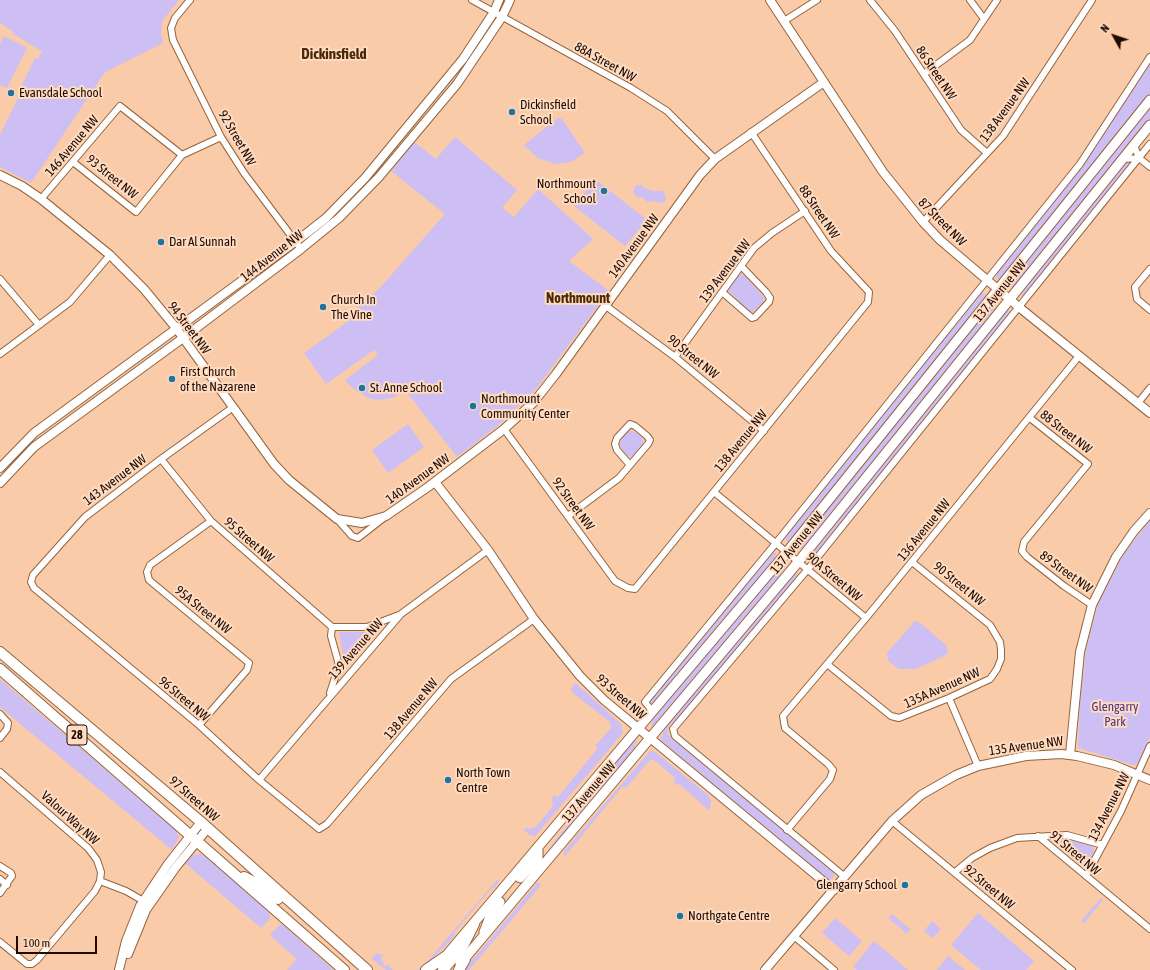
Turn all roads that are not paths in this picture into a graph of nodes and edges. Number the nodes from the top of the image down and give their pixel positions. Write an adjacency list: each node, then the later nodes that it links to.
1 (190, 0): 21 (street, 92 Street NW)
2 (472, 0): 11 (street, 88A Street NW)
3 (499, 0): 11 (street, 144 Avenue NW)
4 (510, 0): 12 (street, 144 Avenue NW)
5 (770, 0): 14 (street, 87 Street NW)
6 (817, 0): 14 (street)
7 (870, 0): 16 (street, 86 Street NW)
8 (970, 0): 13 (street)
9 (997, 0): 13 (street)
10 (1092, 0): 24 (street, 138 Avenue NW)
11 (494, 12): 12 (street, 88A Street NW); 35 (street, 144 Avenue NW)
12 (502, 17): 27 (street, 88A Street NW); 36 (street, 144 Avenue NW)
13 (984, 19): 16 (street)
14 (784, 21): 17 (street, 87 Street NW)
15 (1150, 56): 41 (street, 137 Avenue NW)
16 (924, 74): 24 (street, 86 Street NW)
17 (824, 82): 20 (street, 140 Avenue NW); 34 (street, 87 Street NW)
18 (1150, 100): 42 (main road, 137 Avenue NW)
19 (1150, 125): 23 (main road, 137 Avenue NW)
20 (751, 132): 27 (street, 140 Avenue NW); 33 (street, 88 Street NW)
21 (221, 137): 25 (street); 35 (street, 92 Street NW)
22 (1150, 144): 26 (street, 137 Avenue NW)
23 (1134, 145): 26 (street); 28 (main road, 137 Avenue NW)
24 (987, 153): 34 (street, 138 Avenue NW)
25 (182, 155): 29 (street, 146 Avenue NW); 29 (street, 93 Street NW)
26 (1139, 158): 28 (street); 30 (street); 47 (street, 137 Avenue NW)
27 (715, 159): 46 (street, 140 Avenue NW)
28 (1123, 159): 44 (main road, 137 Avenue NW)
29 (73, 162): 32 (street, 146 Avenue NW)
30 (1150, 167)
31 (0, 175): 32 (street, 94 Street NW)
32 (41, 199): 37 (street, 94 Street NW)
33 (805, 211): 38 (street, 139 Avenue NW); 45 (street, 88 Street NW)
34 (923, 222): 41 (street, 87 Street NW)
35 (296, 242): 36 (street, 92 Street NW); 50 (street, 144 Avenue NW)
36 (301, 249): 51 (street, 144 Avenue NW)
37 (110, 255): 49 (street); 50 (street, 94 Street NW)
38 (741, 266): 43 (street, 139 Avenue NW); 43 (street)
39 (1150, 269): 48 (street)
40 (0, 279): 49 (street)
41 (988, 280): 42 (street, 87 Street NW); 73 (street, 137 Avenue NW)
42 (999, 289): 44 (street, 87 Street NW); 75 (main road, 137 Avenue NW)
43 (722, 292): 54 (street, 139 Avenue NW)
44 (1010, 299): 47 (street, 87 Street NW); 77 (main road, 137 Avenue NW)
45 (868, 302): 61 (street, 138 Avenue NW)
46 (606, 306): 54 (street, 90 Street NW); 60 (street, 140 Avenue NW)
47 (1020, 308): 53 (street, 87 Street NW); 79 (street, 137 Avenue NW)
48 (1150, 310)
49 (39, 325): 52 (street)
50 (176, 328): 51 (street, 94 Street NW); 64 (street, 144 Avenue NW)
51 (184, 338): 57 (street, 94 Street NW); 66 (street, 144 Avenue NW)
52 (0, 354)
53 (1080, 356): 56 (street, 87 Street NW); 59 (street, 136 Avenue NW)
54 (675, 357): 61 (street, 90 Street NW)
55 (1150, 388): 56 (street)
56 (1138, 403): 58 (street, 87 Street NW)
57 (232, 408): 62 (street, 143 Avenue NW); 71 (street, 94 Street NW)
58 (1150, 413)
59 (1030, 418): 76 (street, 88 Street NW); 78 (street, 136 Avenue NW)
60 (504, 429): 65 (street, 140 Avenue NW); 70 (street, 92 Street NW)
61 (764, 430): 67 (street, 138 Avenue NW)
62 (161, 459): 72 (street, 95 Street NW); 80 (street, 143 Avenue NW)
63 (630, 465): 63 (street); 70 (street)
64 (0, 468)
65 (435, 482): 69 (street, 140 Avenue NW); 74 (street, 93 Street NW)
66 (0, 483)
67 (714, 492): 73 (street, 90A Street NW); 81 (street, 138 Avenue NW)
68 (1150, 513): 82 (street, 135 Avenue NW)
69 (386, 516): 71 (street); 71 (street, 94 Street NW)
70 (568, 516): 81 (street, 92 Street NW)
71 (337, 519)
72 (211, 521): 87 (street, 95 Street NW); 95 (street, 95A Street NW)
73 (776, 543): 75 (street, 90A Street NW); 93 (street, 137 Avenue NW)
74 (488, 550): 83 (street, 139 Avenue NW); 85 (street, 93 Street NW)
75 (787, 552): 77 (street, 90A Street NW); 93 (main road, 137 Avenue NW)
76 (1027, 557): 82 (street, 89 Street NW)
77 (799, 561): 79 (street, 90A Street NW); 98 (main road, 137 Avenue NW)
78 (912, 562): 84 (street, 136 Avenue NW); 86 (street, 90 Street NW)
79 (808, 569): 84 (street, 90A Street NW); 110 (street, 137 Avenue NW)
80 (34, 588): 95 (street, 96 Street NW)
81 (628, 588)
82 (1092, 604): 100 (street, 135 Avenue NW)
83 (401, 614): 87 (street); 91 (street, 139 Avenue NW)
84 (866, 618): 89 (street, 136 Avenue NW)
85 (534, 619): 96 (street, 93 Street NW); 109 (street, 138 Avenue NW)
86 (990, 625): 92 (street, 135A Avenue NW)
87 (332, 628): 91 (street)
88 (0, 652): 108 (main road, 97 Street NW / 28)
89 (827, 664): 92 (street, 135A Avenue NW); 110 (street, 136 Avenue NW)
90 (0, 669): 112 (main road, 28)
91 (329, 696): 105 (street, 139 Avenue NW)
92 (949, 698): 101 (street)
93 (652, 712): 96 (main road, 137 Avenue NW)
94 (0, 714): 97 (street)
95 (199, 725): 105 (street, 96 Street NW)
96 (638, 728): 98 (street, 93 Street NW); 103 (main road, 137 Avenue NW)
97 (0, 738)
98 (651, 739): 115 (main road, 137 Avenue NW); 124 (street, 93 Street NW)
99 (1150, 746): 104 (street, 134 Avenue NW)
100 (1070, 755): 101 (street, 135 Avenue NW); 104 (street)
101 (978, 766): 107 (street, 135 Avenue NW)
102 (0, 772): 122 (street, Valour Way NW)
103 (601, 772): 114 (main road, 137 Avenue NW); 115 (main road)
104 (1138, 774): 106 (street); 113 (street, 134 Avenue NW)
105 (258, 780): 109 (street, 96 Street NW)
106 (1150, 780)
107 (892, 821): 118 (street, 92 Street NW); 120 (street, 135 Avenue NW)
108 (205, 825): 112 (street); 127 (main road, 97 Street NW)
109 (319, 829)
110 (788, 830): 120 (street)
111 (1038, 836): 113 (street, 91 Street NW); 118 (street); 119 (street, 91 Street NW)
112 (194, 838): 117 (main road); 126 (street)
113 (1103, 845): 119 (street, 134 Avenue NW)
114 (538, 847): 128 (main road, 137 Avenue NW); 131 (main road)
115 (546, 864): 131 (main road, 137 Avenue NW)
116 (0, 866): 123 (street)
117 (232, 871): 127 (main road); 133 (main road)
118 (955, 872): 148 (street, 92 Street NW)
119 (1086, 876): 129 (street, 91 Street NW)
120 (845, 877): 124 (street, 135 Avenue NW)
121 (0, 879): 123 (street)
122 (100, 881): 126 (street); 132 (street)
123 (7, 885): 125 (street)
124 (834, 890): 130 (street, 135 Avenue NW)
125 (0, 893)
126 (147, 902): 137 (street); 138 (street)
127 (290, 902): 135 (main road, 97 Street NW)
128 (474, 924): 134 (main road, 137 Avenue NW); 143 (main road)
129 (1150, 929)
130 (794, 936): 146 (street, 135 Avenue NW); 147 (street)
131 (480, 941): 136 (main road, 137 Avenue NW)
132 (1, 944)
133 (322, 950): 135 (main road); 139 (main road)
134 (445, 957): 141 (main road); 142 (main road, 137 Avenue NW)
135 (354, 959): 140 (main road, 97 Street NW)
136 (465, 959): 144 (main road, 137 Avenue NW); 145 (main road)
137 (119, 970)
138 (123, 970)
139 (344, 970)
140 (368, 970)
141 (426, 970)
142 (434, 970)
143 (444, 970)
144 (455, 970)
145 (459, 970)
146 (765, 970)
147 (834, 970)
148 (1072, 970)

